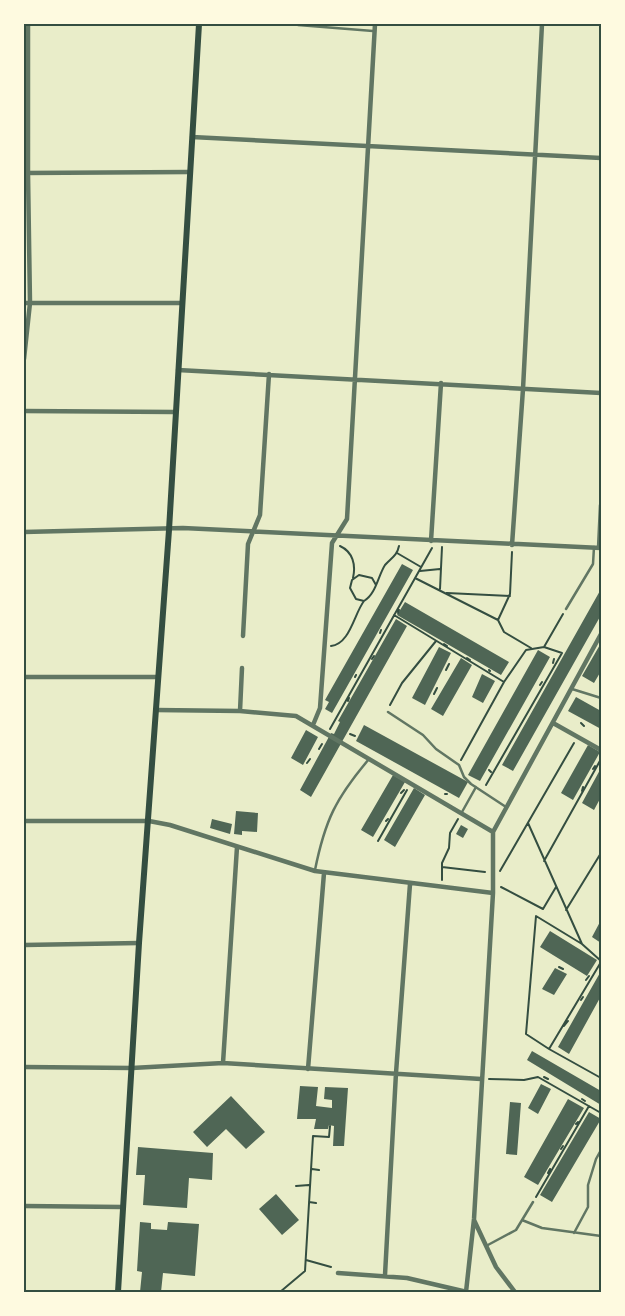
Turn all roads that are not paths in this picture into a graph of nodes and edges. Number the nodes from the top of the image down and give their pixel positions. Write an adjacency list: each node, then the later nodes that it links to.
1 (28, 24): 12 (street)
2 (199, 24): 7 (main road)
3 (375, 24): 6 (street)
4 (542, 24): 9 (street)
5 (298, 25): 6 (lane)
6 (375, 31): 8 (street)
7 (192, 136): 8 (street); 11 (main road)
8 (370, 145): 9 (street); 19 (street)
9 (536, 154): 10 (street); 21 (street)
10 (601, 158)
11 (189, 172): 12 (street); 15 (main road)
12 (26, 173): 13 (street)
13 (30, 302): 14 (street); 15 (street); 16 (street)
14 (24, 303)
15 (182, 303): 17 (main road)
16 (24, 359)
17 (178, 370): 18 (street); 24 (main road)
18 (269, 374): 19 (street); 27 (street)
19 (357, 379): 20 (street); 29 (street)
20 (441, 383): 21 (street); 30 (street)
21 (523, 389): 22 (street); 31 (street)
22 (601, 393)
23 (24, 411): 24 (street)
24 (174, 412): 26 (main road)
25 (601, 505): 32 (street)
26 (169, 530): 27 (street); 28 (street); 38 (main road)
27 (255, 530): 29 (street); 35 (street)
28 (24, 532)
29 (335, 536): 30 (street); 45 (street)
30 (433, 541): 31 (street)
31 (512, 545): 32 (street)
32 (598, 548): 33 (lane)
33 (566, 609)
34 (601, 634): 39 (street)
35 (243, 636)
36 (242, 668): 42 (street)
37 (24, 677): 38 (street)
38 (158, 677): 41 (main road)
39 (571, 689): 40 (lane); 44 (street)
40 (601, 698)
41 (156, 710): 42 (street); 52 (main road)
42 (240, 711): 45 (street)
43 (388, 712): 48 (lane)
44 (553, 723): 46 (street); 49 (street)
45 (313, 725): 47 (street)
46 (601, 750)
47 (369, 759): 50 (street); 55 (lane)
48 (476, 787): 49 (lane); 50 (lane)
49 (506, 807): 53 (street)
50 (462, 812): 53 (street)
51 (24, 821): 52 (street)
52 (149, 821): 54 (street); 59 (main road)
53 (493, 832): 58 (street)
54 (237, 847): 55 (street); 61 (street)
55 (314, 871): 56 (street)
56 (324, 873): 57 (street); 64 (street)
57 (410, 884): 58 (street); 65 (street)
58 (493, 893): 66 (street)
59 (139, 943): 60 (street); 63 (main road)
60 (24, 945)
61 (223, 1062): 63 (street); 64 (street)
62 (24, 1067): 63 (street)
63 (132, 1068): 70 (main road)
64 (308, 1069): 65 (street)
65 (396, 1074): 66 (street); 77 (street)
66 (481, 1079): 71 (street)
67 (601, 1150): 73 (lane)
68 (533, 1202): 72 (lane)
69 (24, 1206): 70 (street)
70 (122, 1207): 78 (main road)
71 (474, 1219): 75 (street); 79 (street)
72 (522, 1220): 73 (lane); 75 (lane)
73 (574, 1233): 74 (lane)
74 (601, 1236)
75 (485, 1247): 80 (street)
76 (338, 1273): 77 (street)
77 (385, 1275): 79 (street)
78 (118, 1292)
79 (467, 1292)
80 (515, 1292)

